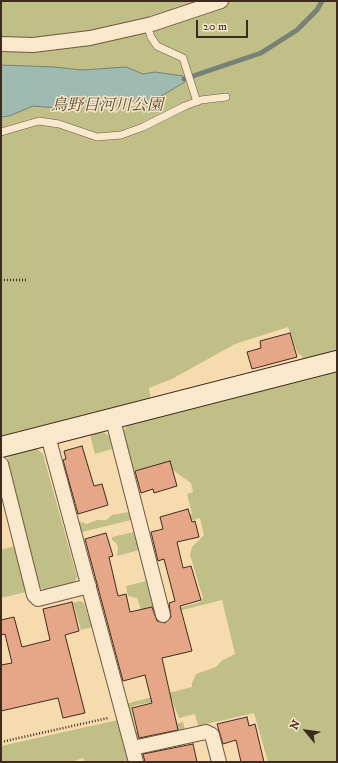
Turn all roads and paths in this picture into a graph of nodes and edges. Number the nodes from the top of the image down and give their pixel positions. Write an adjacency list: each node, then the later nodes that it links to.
1 (221, 1): 2 (street)
2 (147, 25): 3 (street); 5 (lane)
3 (1, 44)
4 (226, 97): 5 (lane)
5 (197, 102): 6 (lane)
6 (1, 132)
7 (1, 280): 8 (path)
8 (27, 280)
9 (337, 361): 10 (street)
10 (113, 420): 11 (street); 15 (street)
11 (48, 436): 12 (street); 14 (street)
12 (1, 447)
13 (1, 464): 14 (street)
14 (88, 586): 16 (street)
15 (164, 615)
16 (123, 714): 17 (path); 18 (street)
17 (1, 742)
18 (132, 748): 19 (street); 20 (street)
19 (136, 762)
20 (219, 762)

